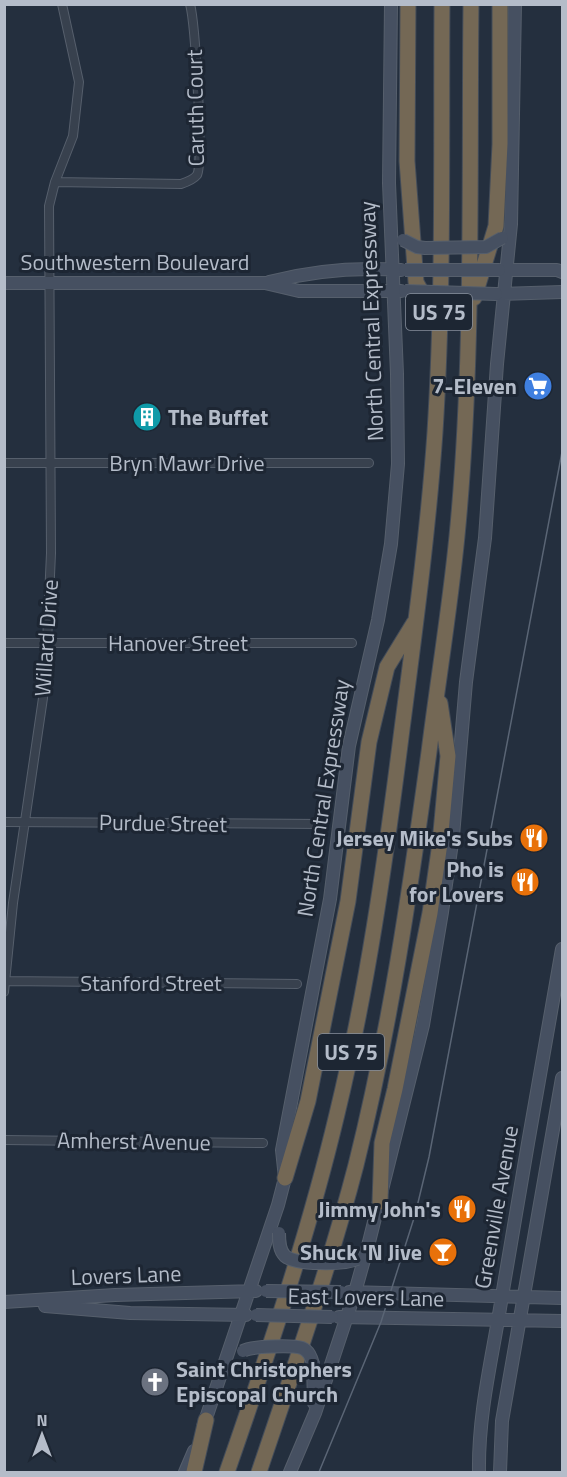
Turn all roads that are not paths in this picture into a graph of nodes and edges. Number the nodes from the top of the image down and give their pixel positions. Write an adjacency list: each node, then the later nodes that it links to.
1 (62, 4): 9 (street)
2 (190, 4): 9 (street, Caruth Court)
3 (391, 4): 10 (main road, North Central Expressway)
4 (408, 4): 22 (highway)
5 (442, 4): 22 (highway, US 75)
6 (471, 4): 21 (highway, US 75)
7 (500, 4): 21 (highway)
8 (515, 4): 11 (main road)
9 (55, 182): 15 (street)
10 (392, 233): 11 (main road, bridge); 12 (main road, North Central Expressway)
11 (506, 234): 13 (main road)
12 (399, 270): 13 (main road, Southwestern Boulevard, bridge); 16 (main road, Southwestern Boulevard); 18 (main road, North Central Expressway)
13 (502, 270): 14 (main road, Southwestern Boulevard); 20 (main road)
14 (562, 272)
15 (50, 282): 16 (main road, Southwestern Boulevard); 17 (main road, Southwestern Boulevard); 24 (street, Willard Drive)
16 (265, 282): 18 (main road, Southwestern Boulevard)
17 (4, 283)
18 (399, 291): 20 (main road, Southwestern Boulevard, bridge); 41 (main road, North Central Expressway)
19 (562, 292): 20 (main road, Southwestern Boulevard)
20 (500, 294): 42 (main road)
21 (469, 313): 30 (highway, US 75)
22 (439, 324): 26 (highway, US 75)
23 (4, 463): 24 (street, Bryn Mawr Drive)
24 (50, 463): 25 (street, Bryn Mawr Drive); 28 (street, Willard Drive)
25 (369, 463)
26 (417, 618): 41 (highway); 61 (highway, US 75)
27 (4, 643): 28 (street, Hanover Street)
28 (47, 643): 29 (street, Hanover Street); 32 (street, Willard Drive)
29 (352, 643)
30 (437, 685): 42 (highway); 62 (highway, US 75)
31 (4, 822): 32 (street, Purdue Street)
32 (25, 822): 33 (street, Purdue Street); 35 (street, Willard Drive)
33 (321, 824)
34 (562, 949): 47 (main road, Greenville Avenue)
35 (5, 981): 36 (street, Stanford Street); 37 (street, Willard Drive)
36 (297, 984)
37 (4, 992)
38 (562, 1078): 48 (main road, Greenville Avenue)
39 (4, 1140): 40 (street, Amherst Avenue)
40 (263, 1143)
41 (285, 1178): 43 (main road, North Central Expressway)
42 (380, 1202): 44 (main road)
43 (274, 1218): 44 (main road, bridge); 45 (main road, North Central Expressway)
44 (369, 1242): 46 (main road)
45 (248, 1291): 46 (main road, East Lovers Lane, bridge); 50 (main road, Lovers Lane); 51 (main road, North Central Expressway)
46 (355, 1292): 47 (main road, East Lovers Lane); 52 (main road)
47 (502, 1296): 48 (main road, East Lovers Lane); 53 (main road, Greenville Avenue)
48 (523, 1297): 49 (main road, East Lovers Lane); 54 (main road, Greenville Avenue)
49 (562, 1298)
50 (4, 1302): 51 (main road, Lovers Lane)
51 (241, 1315): 52 (main road, East Lovers Lane, bridge); 56 (main road, North Central Expressway)
52 (346, 1317): 53 (main road, East Lovers Lane); 57 (main road)
53 (498, 1321): 54 (main road, East Lovers Lane); 64 (main road, Greenville Avenue)
54 (518, 1321): 55 (main road, East Lovers Lane); 65 (main road, Greenville Avenue)
55 (562, 1321)
56 (223, 1367): 57 (main road, bridge); 58 (main road, North Central Expressway)
57 (315, 1413): 63 (main road)
58 (206, 1420): 59 (main road, North Central Expressway); 60 (highway)
59 (185, 1473)
60 (194, 1473)
61 (227, 1473)
62 (259, 1473)
63 (290, 1473)
64 (479, 1473)
65 (500, 1473)

